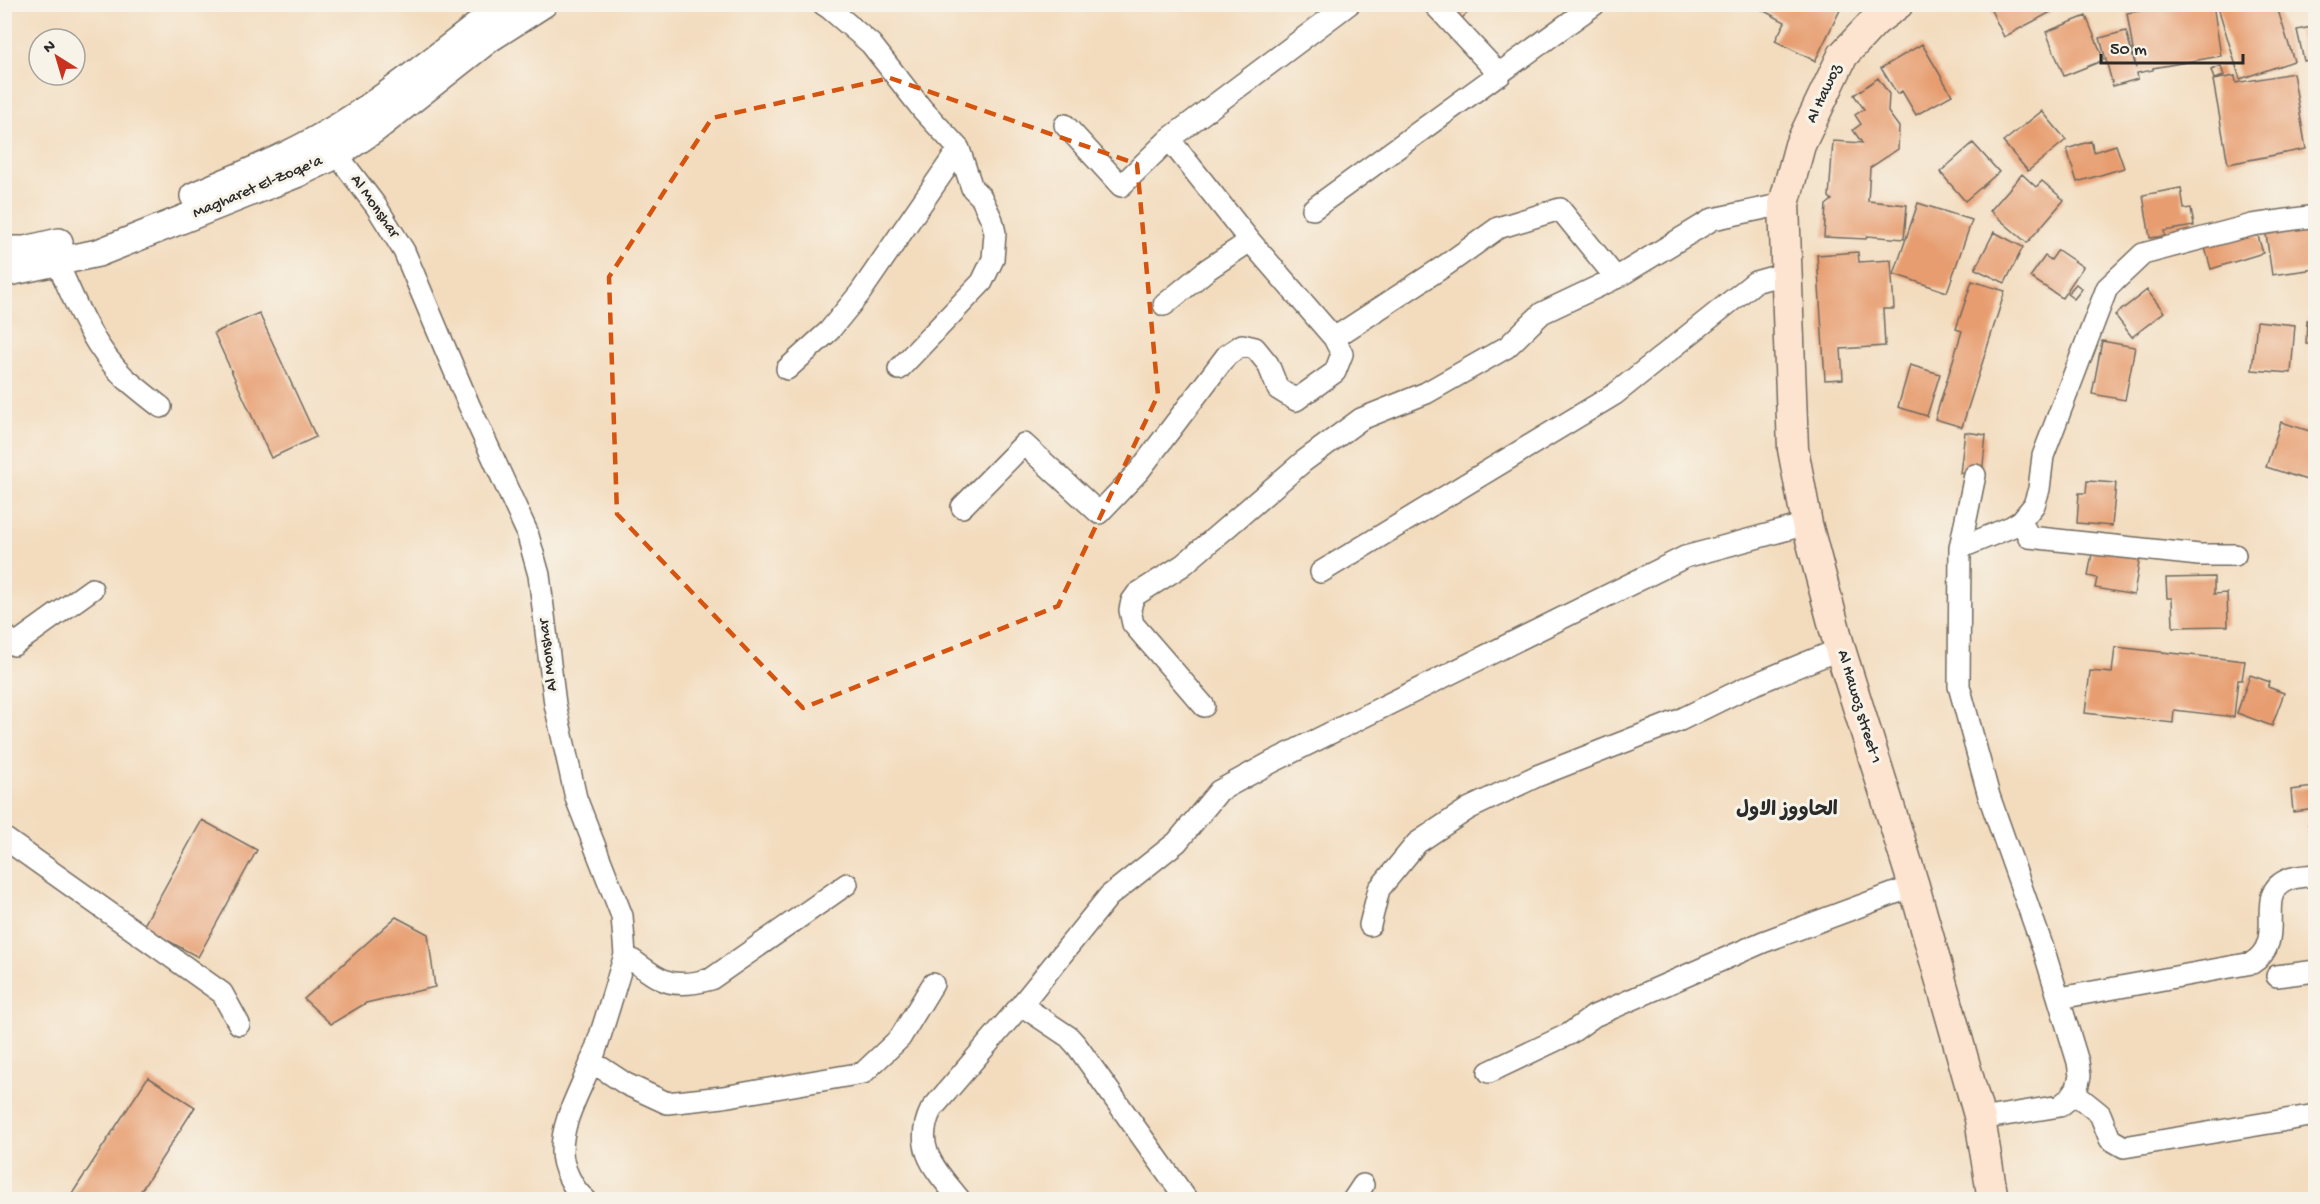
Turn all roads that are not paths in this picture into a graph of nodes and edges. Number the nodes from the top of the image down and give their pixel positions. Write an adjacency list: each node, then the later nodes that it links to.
1 (506, 4): 11 (street, Magharet El-Zoqe'a)
2 (543, 4): 11 (street, Magharet El-Zoqe'a)
3 (823, 4): 12 (street)
4 (1349, 4): 10 (street)
5 (1434, 4): 8 (street)
6 (1595, 4): 8 (street)
7 (1884, 10): 13 (main road, Al Hawoz)
8 (1500, 75): 14 (street)
9 (1065, 125): 10 (street)
10 (1169, 139): 16 (street)
11 (330, 145): 17 (street, Magharet El-Zoqe'a); 18 (street, Magharet El-Zoqe'a); 43 (street, Al Monshar)
12 (959, 149): 24 (street); 25 (street)
13 (1785, 204): 20 (main road, Al Hawoz street 1); 21 (street)
14 (1313, 209)
15 (2316, 216): 29 (street)
16 (1250, 241): 22 (street); 23 (street)
17 (4, 250)
18 (57, 262): 19 (street, Magharet El-Zoqe'a); 26 (street)
19 (4, 273)
20 (1787, 273): 30 (main road, Al Hawoz street 1); 33 (street)
21 (1616, 278): 23 (street); 37 (street)
22 (1164, 305)
23 (1334, 338): 28 (street)
24 (787, 369)
25 (899, 369)
26 (161, 407)
27 (1975, 475): 31 (street)
28 (962, 507)
29 (2021, 521): 31 (street); 32 (street)
30 (1807, 524): 36 (main road, Al Hawoz street 1); 48 (street)
31 (1960, 548): 47 (street)
32 (2235, 555)
33 (1321, 572)
34 (92, 589): 35 (street)
35 (4, 634)
36 (1840, 649): 41 (main road, Al Hawoz street 1); 42 (street)
37 (1204, 706)
38 (4, 838): 49 (street)
39 (2316, 875): 47 (street)
40 (847, 884): 43 (street)
41 (1914, 886): 51 (street); 54 (main road, Al Hawoz street 1)
42 (1370, 925)
43 (625, 955): 50 (street, Al Monshar)
44 (2316, 971): 45 (street)
45 (2277, 976)
46 (933, 984): 50 (street)
47 (2060, 998): 52 (street)
48 (1021, 1005): 56 (street); 57 (street)
49 (239, 1024)
50 (591, 1061): 55 (street, Al Monshar)
51 (1489, 1072)
52 (2074, 1093): 53 (street); 54 (street)
53 (2316, 1114)
54 (1980, 1119): 58 (main road, Al Hawoz street 1)
55 (585, 1200)
56 (960, 1200)
57 (1187, 1200)
58 (1993, 1200)

